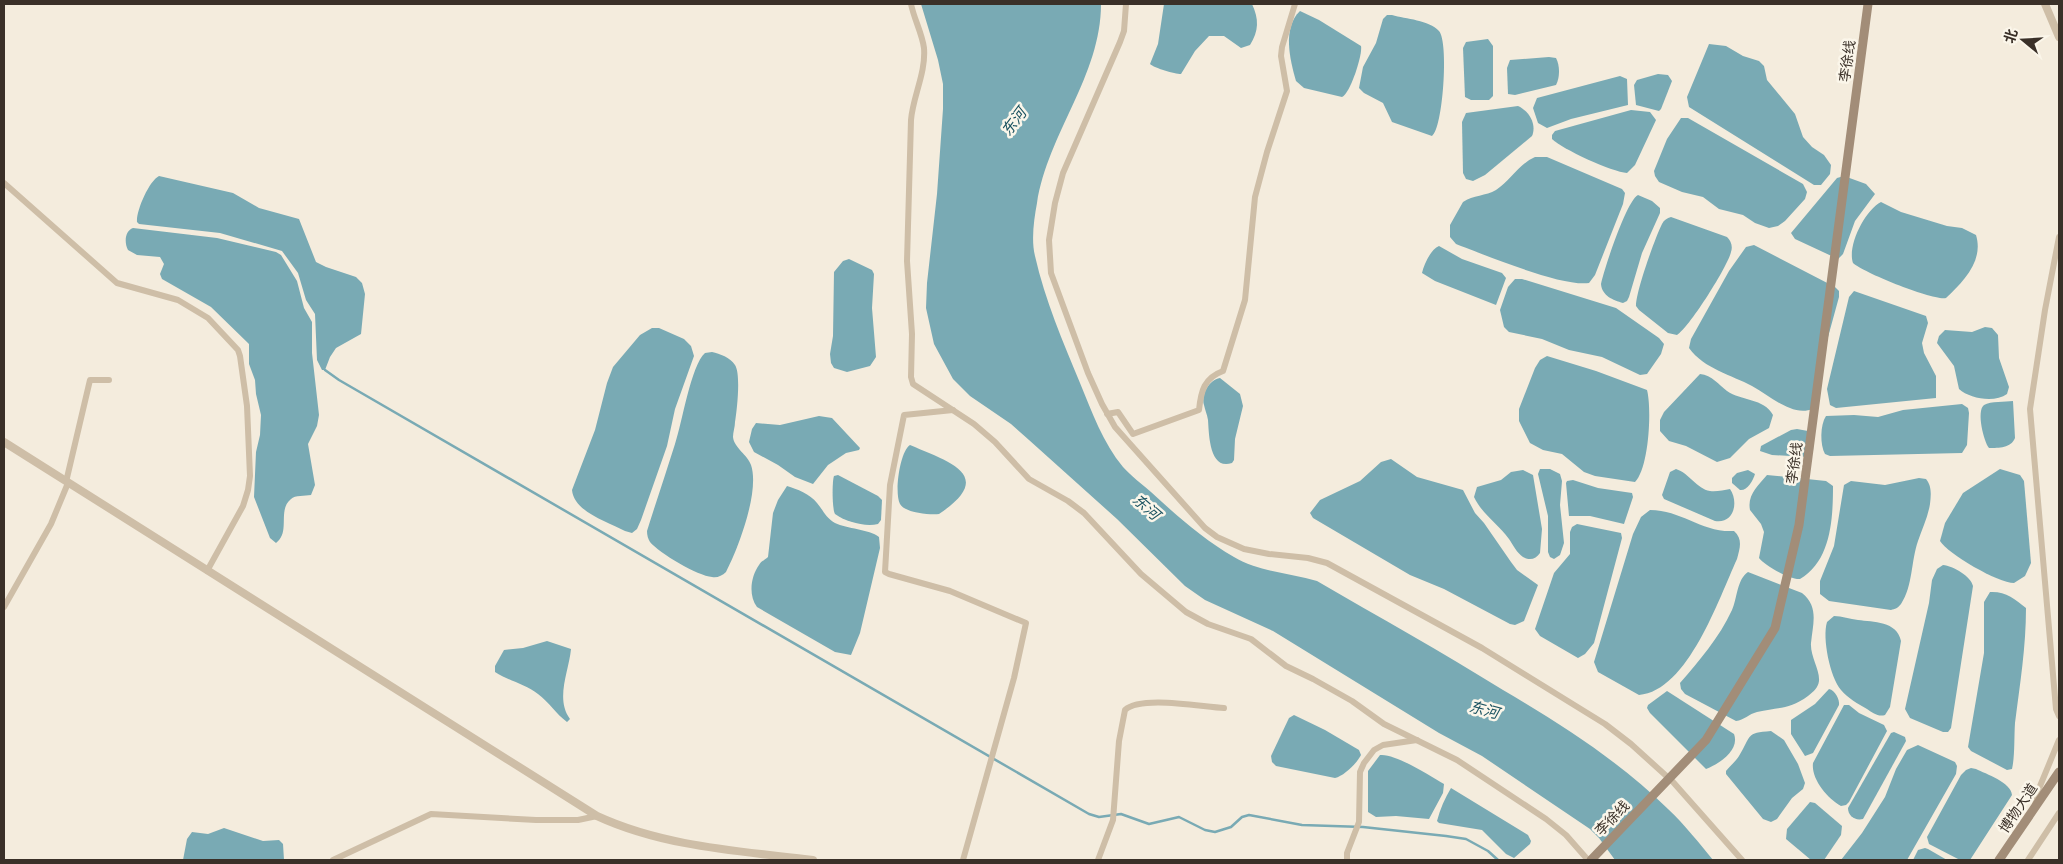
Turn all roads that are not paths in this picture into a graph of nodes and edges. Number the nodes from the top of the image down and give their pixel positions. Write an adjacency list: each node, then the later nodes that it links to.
1 (911, 4): 10 (street)
2 (1126, 4): 11 (street)
3 (1294, 4): 11 (street)
4 (1868, 4): 29 (main road, 李徐线)
5 (2045, 4): 6 (street)
6 (2059, 37)
7 (4, 183): 14 (street)
8 (2059, 237): 17 (street)
9 (109, 380): 13 (street)
10 (953, 410): 18 (street); 26 (street)
11 (1107, 414): 30 (street)
12 (4, 442): 13 (street)
13 (67, 482): 14 (street); 15 (street)
14 (207, 571): 23 (street)
15 (4, 608)
16 (1224, 708): 27 (street)
17 (2059, 716)
18 (1418, 740): 28 (street); 29 (street)
19 (2059, 740): 21 (street)
20 (2059, 772): 21 (main road, 博物大道)
21 (2034, 808): 31 (main road, 博物大道)
22 (2059, 813): 32 (street)
23 (597, 816): 24 (street); 25 (street)
24 (333, 860)
25 (813, 860)
26 (963, 860)
27 (1098, 860)
28 (1347, 860)
29 (1590, 860)
30 (1742, 860)
31 (2000, 860)
32 (2028, 860)

